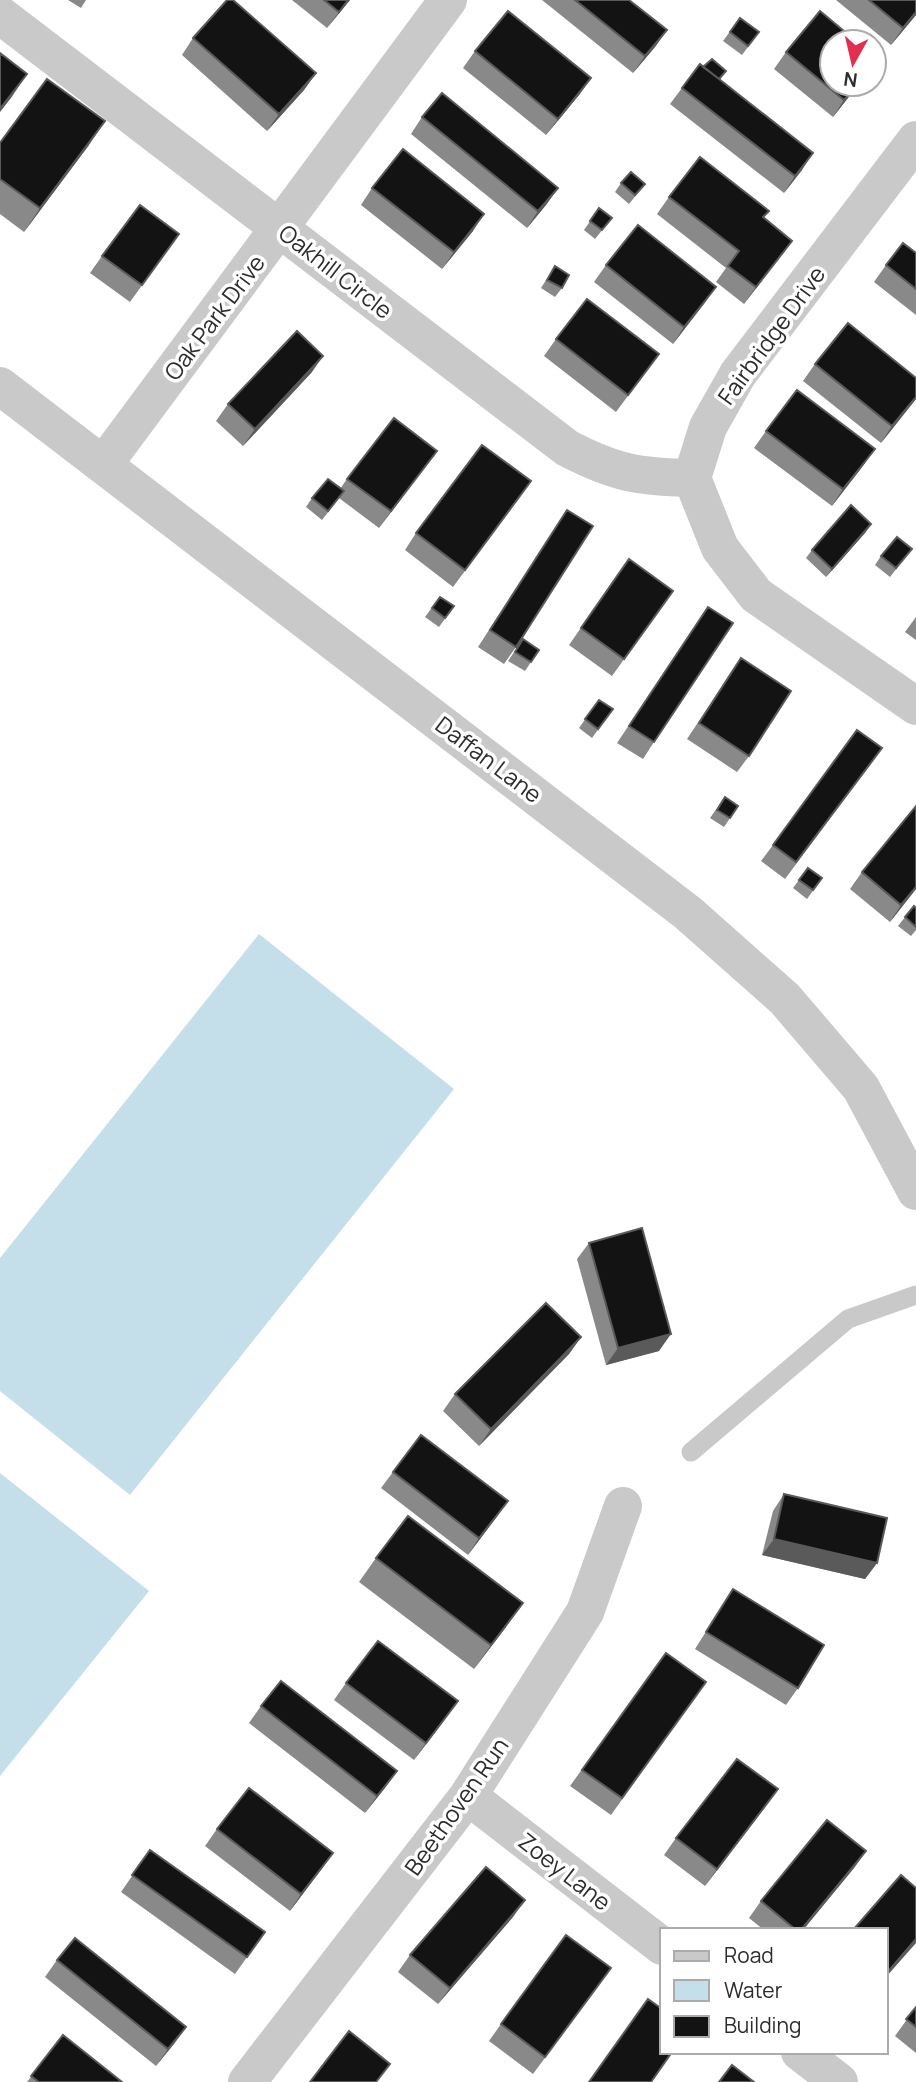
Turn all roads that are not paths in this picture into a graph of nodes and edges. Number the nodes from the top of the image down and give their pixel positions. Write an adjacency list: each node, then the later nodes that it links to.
1 (449, 0): 4 (street, Oak Park Drive)
2 (0, 15): 4 (street, Oakhill Circle)
3 (916, 140): 7 (street, Fairbridge Drive)
4 (280, 227): 6 (street, Oak Park Drive); 7 (street, Oakhill Circle)
5 (0, 386): 6 (street, Daffan Lane)
6 (104, 464): 9 (street, Daffan Lane)
7 (692, 478): 8 (street)
8 (916, 706)
9 (916, 1191)
10 (916, 1295): 11 (lane)
11 (691, 1452)
12 (623, 1506): 13 (street, Beethoven Run)
13 (468, 1796): 14 (street, Zoey Lane); 16 (street, Beethoven Run)
14 (660, 1944)
15 (803, 2054): 17 (street)
16 (247, 2082)
17 (839, 2082)

